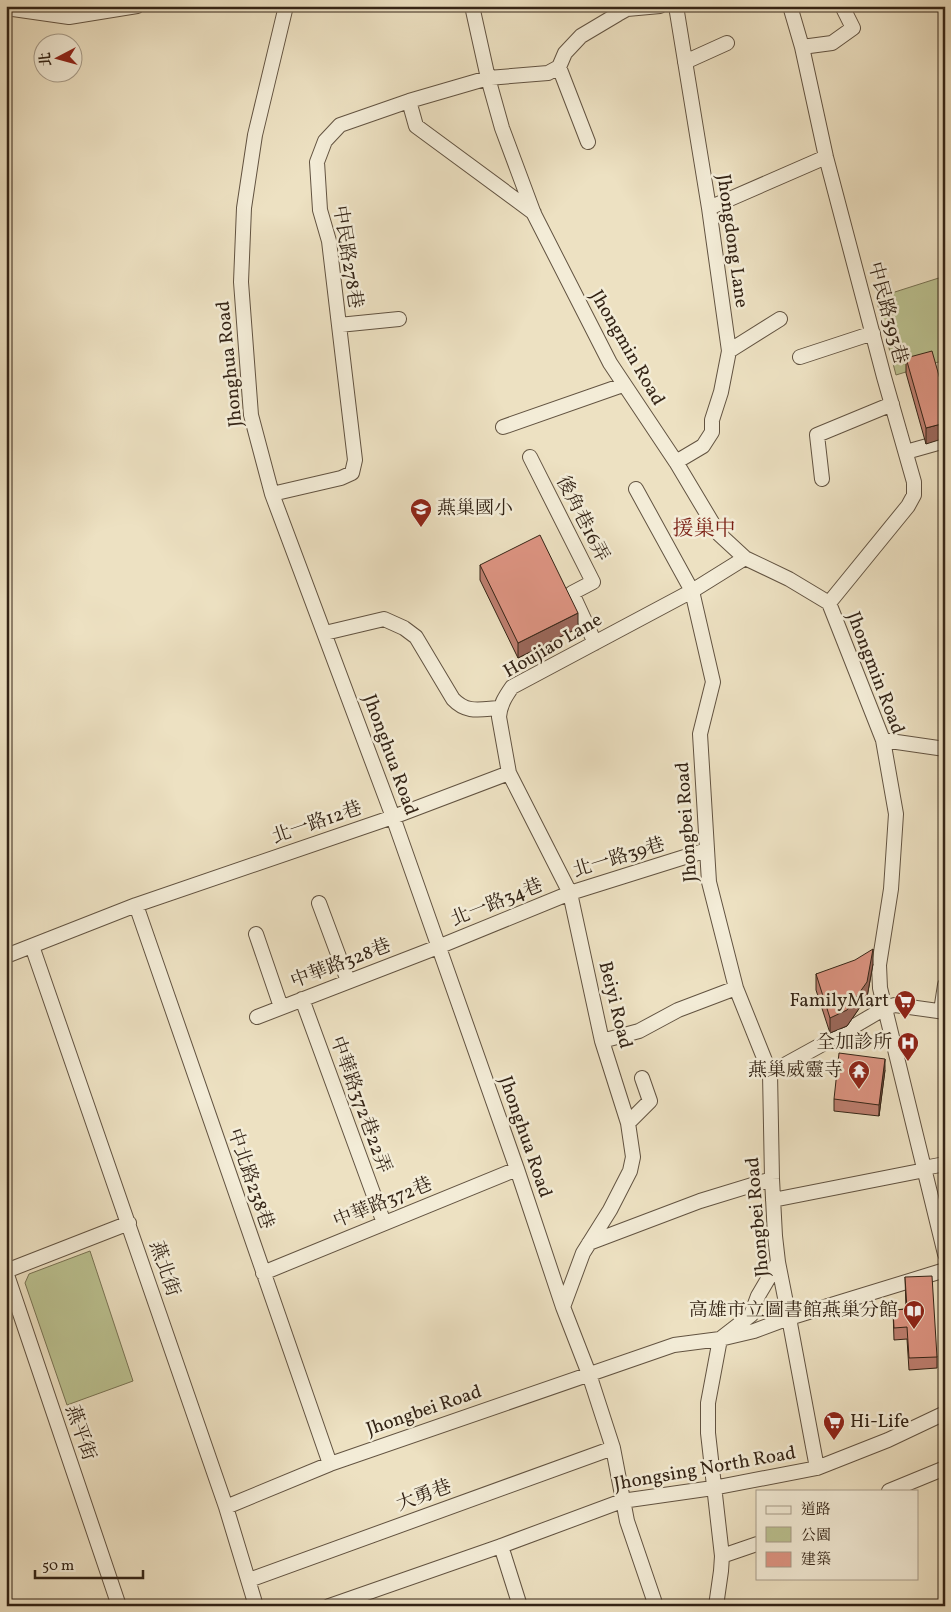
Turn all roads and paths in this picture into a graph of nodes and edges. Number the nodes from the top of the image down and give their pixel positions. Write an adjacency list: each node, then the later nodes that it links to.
1 (137, 6): 8 (street)
2 (286, 6): 34 (street, Jhonghua Road)
3 (472, 6): 13 (street, Jhongmin Road)
4 (660, 6): 12 (street)
5 (676, 6): 11 (street, Jhongdong Lane)
6 (790, 6): 10 (street, 中民路393巷)
7 (842, 6): 10 (street)
8 (6, 8)
9 (727, 44): 11 (street)
10 (802, 47): 16 (street, 中民路393巷)
11 (685, 62): 17 (street, Jhongdong Lane)
12 (559, 67): 13 (street, 中民路278巷); 15 (street)
13 (488, 78): 14 (street, 中民路278巷); 18 (street, Jhongmin Road)
14 (409, 101): 18 (street); 21 (street, 中民路278巷)
15 (588, 142)
16 (826, 157): 17 (street); 22 (street, 中民路393巷)
17 (709, 208): 23 (street, Jhongdong Lane)
18 (534, 214): 25 (street, Jhongmin Road)
19 (780, 318): 23 (street)
20 (398, 319): 21 (street)
21 (339, 325): 34 (street, 中民路278巷)
22 (873, 333): 24 (street); 26 (street, 中民路393巷)
23 (729, 351): 31 (street, Jhongdong Lane)
24 (800, 357)
25 (623, 385): 27 (street); 31 (street, Jhongmin Road)
26 (892, 404): 29 (street, 中民路393巷); 32 (street)
27 (504, 427)
28 (945, 441): 29 (street)
29 (906, 452): 37 (street, 中民路393巷)
30 (530, 457): 39 (street, 後角巷16弄)
31 (676, 462): 35 (street, Jhongmin Road)
32 (822, 479)
33 (636, 489): 36 (street, Jhongbei Road)
34 (272, 494): 38 (street, Jhonghua Road)
35 (745, 558): 36 (street, Houjiao Lane); 37 (street, Jhongmin Road)
36 (692, 591): 39 (street, Houjiao Lane); 45 (street, Jhongbei Road)
37 (828, 603): 41 (street, Jhongmin Road)
38 (324, 633): 40 (street, Houjiao Lane); 44 (street, Jhonghua Road)
39 (595, 643): 40 (street, Houjiao Lane)
40 (500, 708): 43 (street, Beiyi Road)
41 (883, 740): 42 (street); 58 (street, Jhongmin Road)
42 (945, 750)
43 (508, 773): 44 (street, 北一路12巷); 46 (street, Beiyi Road)
44 (393, 817): 48 (street, 北一路12巷); 51 (street, Jhonghua Road)
45 (708, 850): 46 (street, 北一路39巷); 55 (street, Jhongbei Road)
46 (570, 893): 51 (street, 北一路34巷); 61 (street, Beiyi Road)
47 (319, 902): 53 (street)
48 (136, 906): 50 (street, 北一路12巷); 77 (street, 中北路238巷)
49 (256, 934): 57 (street)
50 (32, 946): 52 (street, 北一路12巷); 70 (street, 燕北街)
51 (438, 947): 53 (street, 中華路328巷); 66 (street, Jhonghua Road)
52 (6, 956)
53 (348, 981): 56 (street, 中華路328巷)
54 (945, 985): 59 (street)
55 (736, 988): 61 (street); 62 (street, Jhongbei Road)
56 (302, 999): 57 (street, 中華路328巷); 71 (street, 中華路372巷22弄)
57 (281, 1007): 60 (street, 中華路328巷)
58 (885, 1008): 59 (street); 62 (street); 67 (street, Jhongmin Road)
59 (943, 1012)
60 (257, 1017)
61 (602, 1041): 64 (street, Beiyi Road)
62 (770, 1073): 68 (street, Jhongbei Road)
63 (642, 1078): 64 (street)
64 (628, 1124): 72 (street, Beiyi Road)
65 (945, 1164): 67 (street)
66 (517, 1169): 71 (street, 中華路372巷); 78 (street, Jhonghua Road)
67 (924, 1169): 69 (street); 73 (street, Jhongmin Road)
68 (772, 1179): 69 (street, Jhongbei Road); 72 (street)
69 (773, 1200): 74 (street, Jhongbei Road)
70 (129, 1223): 76 (street); 90 (street, 燕北街)
71 (384, 1223): 77 (street, 中華路372巷)
72 (589, 1243): 78 (street, Beiyi Road)
73 (945, 1254)
74 (778, 1262): 79 (street, Jhongbei Road); 80 (street)
75 (945, 1270): 79 (street)
76 (6, 1272): 95 (street, 燕平街)
77 (263, 1273): 84 (street, 中北路238巷)
78 (563, 1307): 81 (street, Jhonghua Road)
79 (789, 1318): 80 (street, Jhongbei Road); 85 (street)
80 (720, 1339): 81 (street, Jhongbei Road); 87 (street)
81 (589, 1374): 83 (street, Jhonghua Road); 84 (street, Jhongbei Road)
82 (945, 1413): 85 (street, Jhongsing North Road)
83 (613, 1448): 89 (street, Jhonghua Road); 94 (street, 大勇巷)
84 (330, 1464): 90 (street, Jhongbei Road)
85 (817, 1468): 87 (street, Jhongsing North Road)
86 (945, 1468): 88 (street)
87 (713, 1488): 89 (street, Jhongsing North Road); 93 (street)
88 (891, 1490)
89 (622, 1501): 92 (street, Jhongsing North Road); 99 (street, Jhonghua Road)
90 (226, 1507): 94 (street, 燕北街)
91 (756, 1544): 93 (street)
92 (501, 1546): 97 (street, Jhongsing North Road); 98 (street)
93 (722, 1556): 100 (street)
94 (249, 1580): 96 (street, 燕北街)
95 (119, 1606)
96 (256, 1606)
97 (329, 1606)
98 (520, 1606)
99 (656, 1606)
100 (716, 1606)

